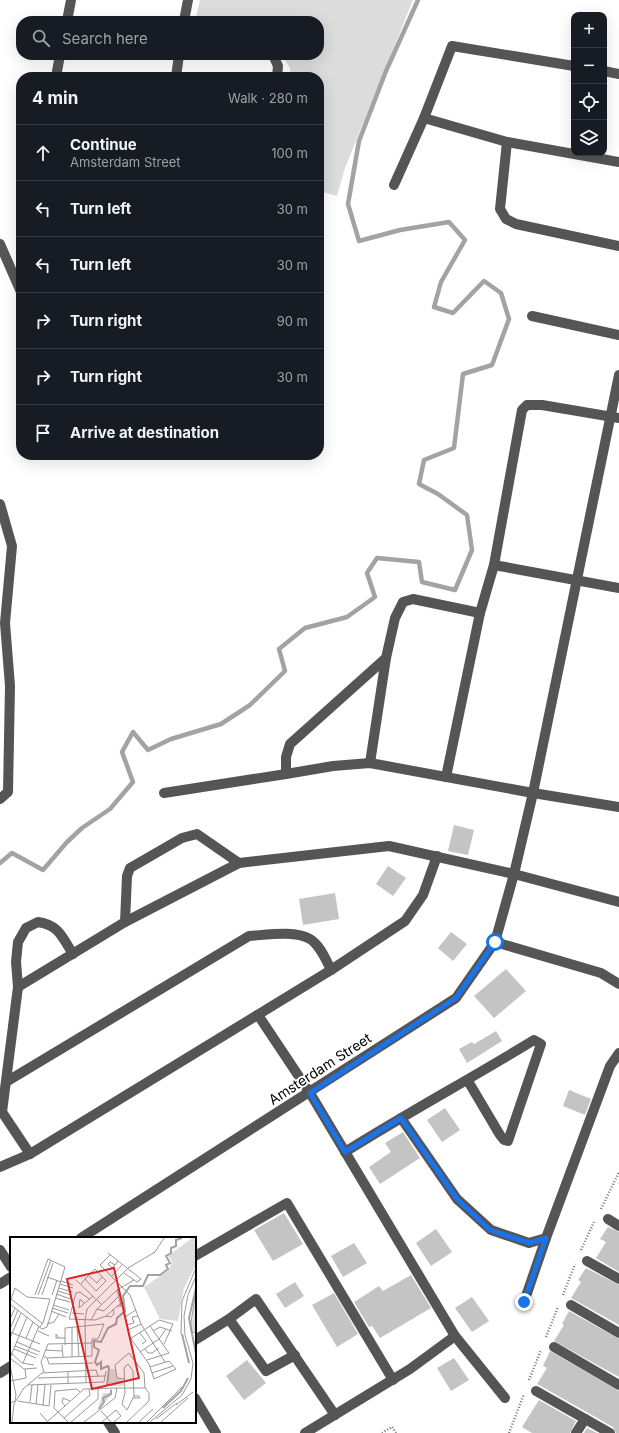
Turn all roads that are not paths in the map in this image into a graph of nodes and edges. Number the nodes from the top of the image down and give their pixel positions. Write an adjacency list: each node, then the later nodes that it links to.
1 (71, 0): 3 (street)
2 (188, 0): 4 (street)
3 (68, 16)
4 (185, 16)
5 (59, 60): 9 (street)
6 (178, 60): 10 (street)
7 (275, 60): 11 (street)
8 (571, 66): 14 (street)
9 (57, 72)
10 (177, 72)
11 (277, 72)
12 (607, 72): 13 (street)
13 (619, 74)
14 (424, 118): 15 (street); 17 (street)
15 (507, 142): 16 (street); 19 (street)
16 (619, 162)
17 (394, 185)
18 (0, 244): 20 (street)
19 (619, 246)
20 (16, 281)
21 (532, 316): 22 (street)
22 (619, 335)
23 (619, 375): 24 (street, Amsterdam Street)
24 (614, 417): 26 (street); 27 (street, Amsterdam Street)
25 (0, 504): 30 (street)
26 (494, 565): 27 (street); 29 (street)
27 (577, 580): 28 (street); 37 (street, Amsterdam Street)
28 (619, 588)
29 (480, 613): 31 (street); 35 (street)
30 (3, 623): 32 (street)
31 (386, 658): 33 (street); 34 (street)
32 (5, 687): 38 (street)
33 (370, 763): 34 (street); 35 (street)
34 (286, 774): 36 (street)
35 (446, 778): 37 (street)
36 (164, 793)
37 (533, 793): 39 (street); 42 (street, Amsterdam Street)
38 (0, 799)
39 (619, 807)
40 (437, 856): 41 (street); 42 (street); 47 (street)
41 (239, 862): 44 (street); 44 (street)
42 (514, 874): 43 (street); 45 (street, Amsterdam Street)
43 (619, 902)
44 (125, 922): 46 (street)
45 (495, 942): 48 (street); 54 (street, Amsterdam Street)
46 (73, 954): 49 (street); 49 (street)
47 (331, 970): 50 (street); 53 (street)
48 (619, 984)
49 (18, 987): 53 (street)
50 (258, 1015): 54 (street); 57 (street)
51 (619, 1053): 63 (street)
52 (468, 1081): 52 (street); 55 (street)
53 (6, 1082): 57 (street)
54 (310, 1093): 56 (street); 61 (street, Amsterdam Street)
55 (401, 1118): 56 (street); 63 (street)
56 (345, 1152): 75 (street)
57 (30, 1154): 58 (street)
58 (0, 1167)
59 (608, 1220): 60 (street)
60 (619, 1226)
61 (97, 1234): 62 (street, Amsterdam Street)
62 (85, 1237)
63 (546, 1238): 71 (street)
64 (0, 1250): 67 (street)
65 (196, 1255): 81 (street)
66 (587, 1261): 69 (street)
67 (10, 1265)
68 (10, 1278): 70 (street)
69 (619, 1280)
70 (0, 1284)
71 (524, 1302)
72 (571, 1305): 74 (street)
73 (229, 1319): 76 (street); 78 (street); 78 (street)
74 (619, 1333)
75 (455, 1336): 81 (street); 84 (street)
76 (196, 1339)
77 (554, 1347): 82 (street)
78 (295, 1356): 86 (street)
79 (10, 1367): 80 (street)
80 (0, 1373)
81 (393, 1380): 86 (street)
82 (619, 1384)
83 (536, 1391): 87 (street)
84 (505, 1398)
85 (196, 1400): 90 (street)
86 (335, 1415): 91 (street)
87 (585, 1419): 92 (street); 93 (street)
88 (109, 1423): 89 (street)
89 (115, 1433)
90 (216, 1433)
91 (306, 1433)
92 (576, 1433)
93 (610, 1433)

